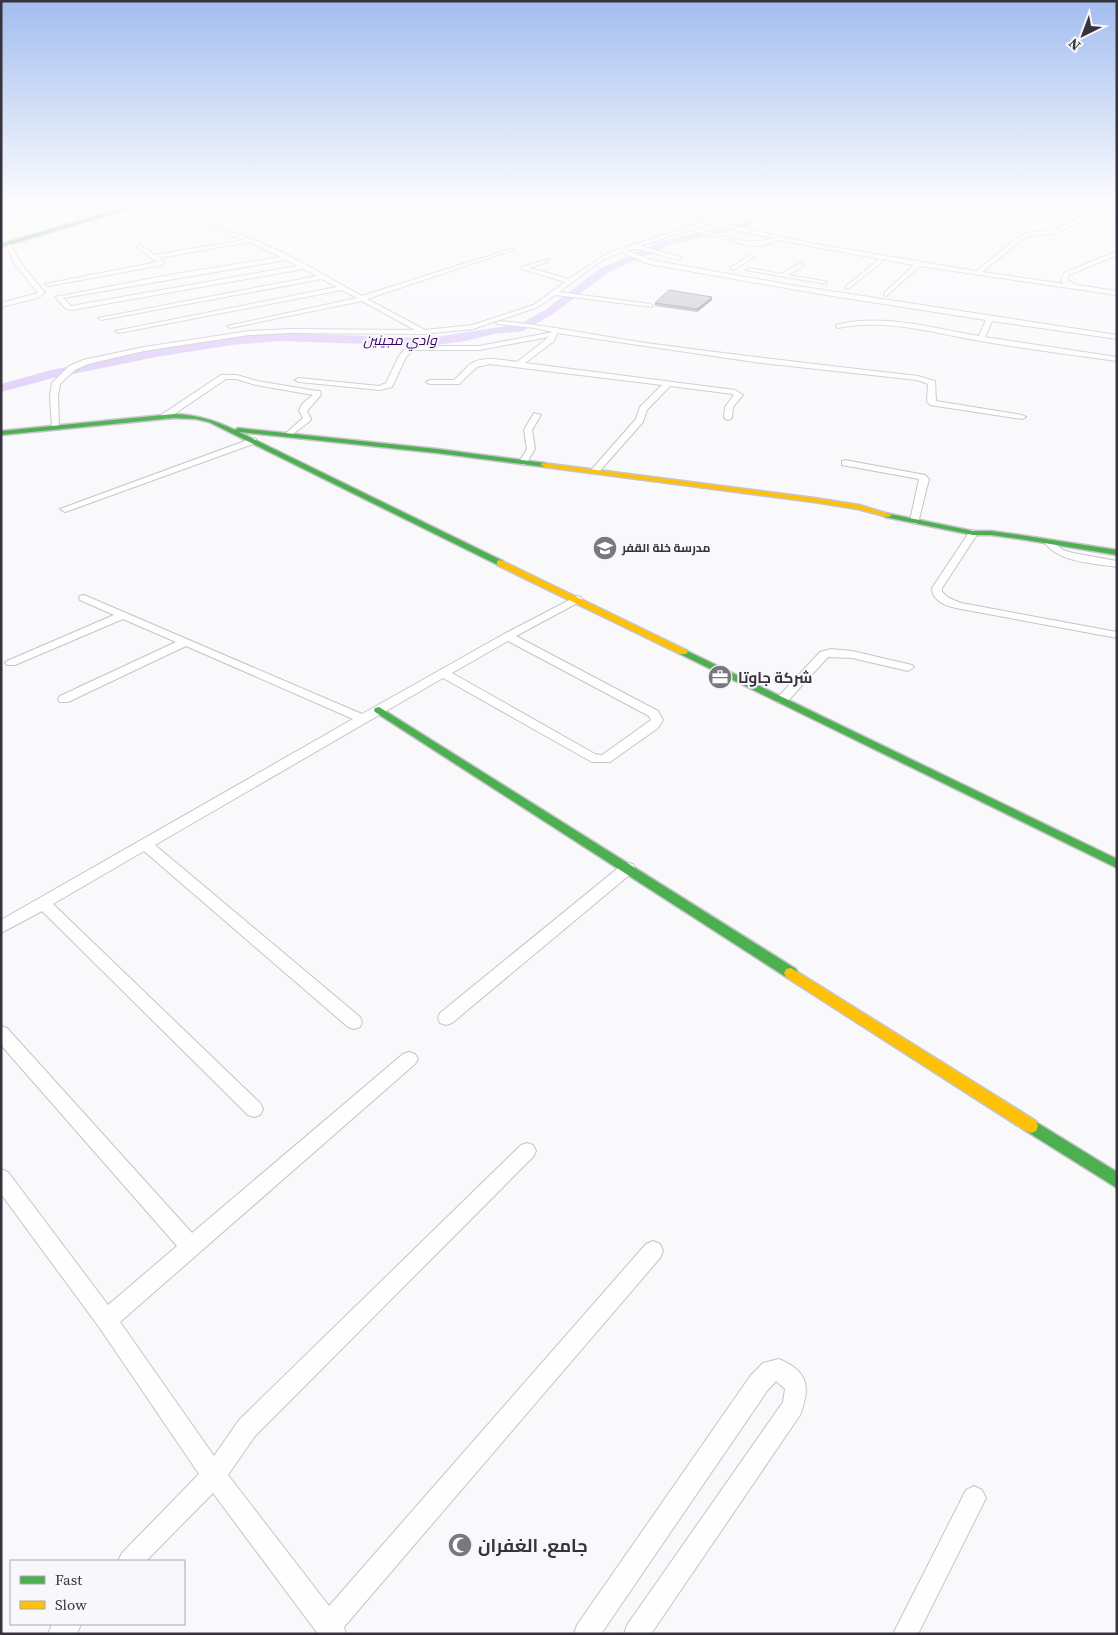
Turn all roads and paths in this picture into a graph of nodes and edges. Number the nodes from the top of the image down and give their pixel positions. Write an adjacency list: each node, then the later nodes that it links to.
1 (31, 280): 30 (street)
2 (68, 280): 16 (street)
3 (146, 280): 31 (street)
4 (174, 280): 20 (street)
5 (228, 280): 20 (street)
6 (306, 280): 28 (street)
7 (330, 280): 21 (street)
8 (418, 280): 27 (street)
9 (758, 280): 34 (street)
10 (808, 280): 17 (street)
11 (856, 280): 19 (street)
12 (898, 280): 26 (street)
13 (1030, 280): 22 (street)
14 (1064, 280): 22 (street)
15 (570, 281): 24 (street)
16 (48, 284)
17 (831, 284)
18 (840, 286): 19 (street)
19 (848, 287): 23 (street)
20 (184, 288): 28 (street); 31 (street)
21 (344, 288): 27 (street); 35 (street)
22 (1086, 288): 25 (street)
23 (856, 289)
24 (553, 292): 32 (street); 33 (street)
25 (1117, 293)
26 (893, 295)
27 (363, 299): 40 (street); 45 (street)
28 (198, 300): 35 (street); 36 (street)
29 (924, 301): 34 (street)
30 (1, 305)
31 (83, 306): 36 (street)
32 (650, 306)
33 (530, 309): 39 (street); 43 (street)
34 (926, 309): 37 (street)
35 (213, 312): 38 (street); 40 (street)
36 (101, 318): 47 (street)
37 (990, 318): 49 (street); 51 (street)
38 (168, 321): 42 (street); 47 (street)
39 (535, 321): 43 (street); 46 (street)
40 (230, 326): 44 (street)
41 (838, 326): 51 (street)
42 (175, 327)
43 (473, 327): 45 (street)
44 (236, 332)
45 (423, 332): 61 (street)
46 (554, 332): 53 (street); 54 (street); 59 (street)
47 (122, 333)
48 (182, 333): 50 (street)
49 (1117, 337)
50 (189, 338)
51 (982, 339): 52 (street)
52 (1117, 359)
53 (519, 364): 55 (street); 56 (street)
54 (299, 380)
55 (430, 382)
56 (667, 384): 60 (street); 68 (street)
57 (537, 414): 66 (street)
58 (164, 417): 61 (main road); 62 (main road); 64 (street)
59 (1022, 417)
60 (728, 418)
61 (55, 426): 63 (main road)
62 (230, 430): 64 (main road); 65 (main road)
63 (1, 433)
64 (289, 434): 66 (main road)
65 (252, 441): 69 (street); 76 (main road)
66 (523, 462): 68 (main road)
67 (845, 463): 70 (street)
68 (595, 471): 70 (main road)
69 (65, 509)
70 (915, 522): 71 (main road)
71 (974, 533): 72 (main road); 78 (street)
72 (1048, 542): 73 (main road); 74 (street)
73 (1117, 553)
74 (1117, 564)
75 (84, 598): 77 (street)
76 (577, 599): 79 (street); 85 (main road)
77 (123, 615): 80 (street); 81 (street)
78 (1117, 635)
79 (508, 636): 83 (street); 83 (street)
80 (186, 642): 84 (street); 87 (street)
81 (11, 663)
82 (908, 667): 85 (street)
83 (444, 673): 86 (street)
84 (64, 699)
85 (782, 700): 89 (main road)
86 (379, 710): 87 (street); 90 (main road)
87 (363, 719): 88 (street)
88 (146, 845): 91 (street); 94 (street)
89 (1117, 864)
90 (628, 868): 93 (street); 100 (main road)
91 (43, 903): 92 (street); 97 (street)
92 (1, 927)
93 (446, 1018)
94 (354, 1022)
95 (1, 1033): 101 (street)
96 (409, 1059): 101 (street)
97 (254, 1109)
98 (527, 1151): 104 (street)
99 (1, 1178): 103 (street)
100 (1117, 1180)
101 (190, 1246): 103 (street)
102 (653, 1251): 108 (street)
103 (106, 1320): 104 (street)
104 (214, 1475): 106 (street); 108 (street)
105 (974, 1498): 112 (street)
106 (131, 1560)
107 (69, 1625): 109 (street)
108 (331, 1630)
109 (60, 1634)
110 (586, 1634): 111 (street)
111 (636, 1634)
112 (905, 1634)

